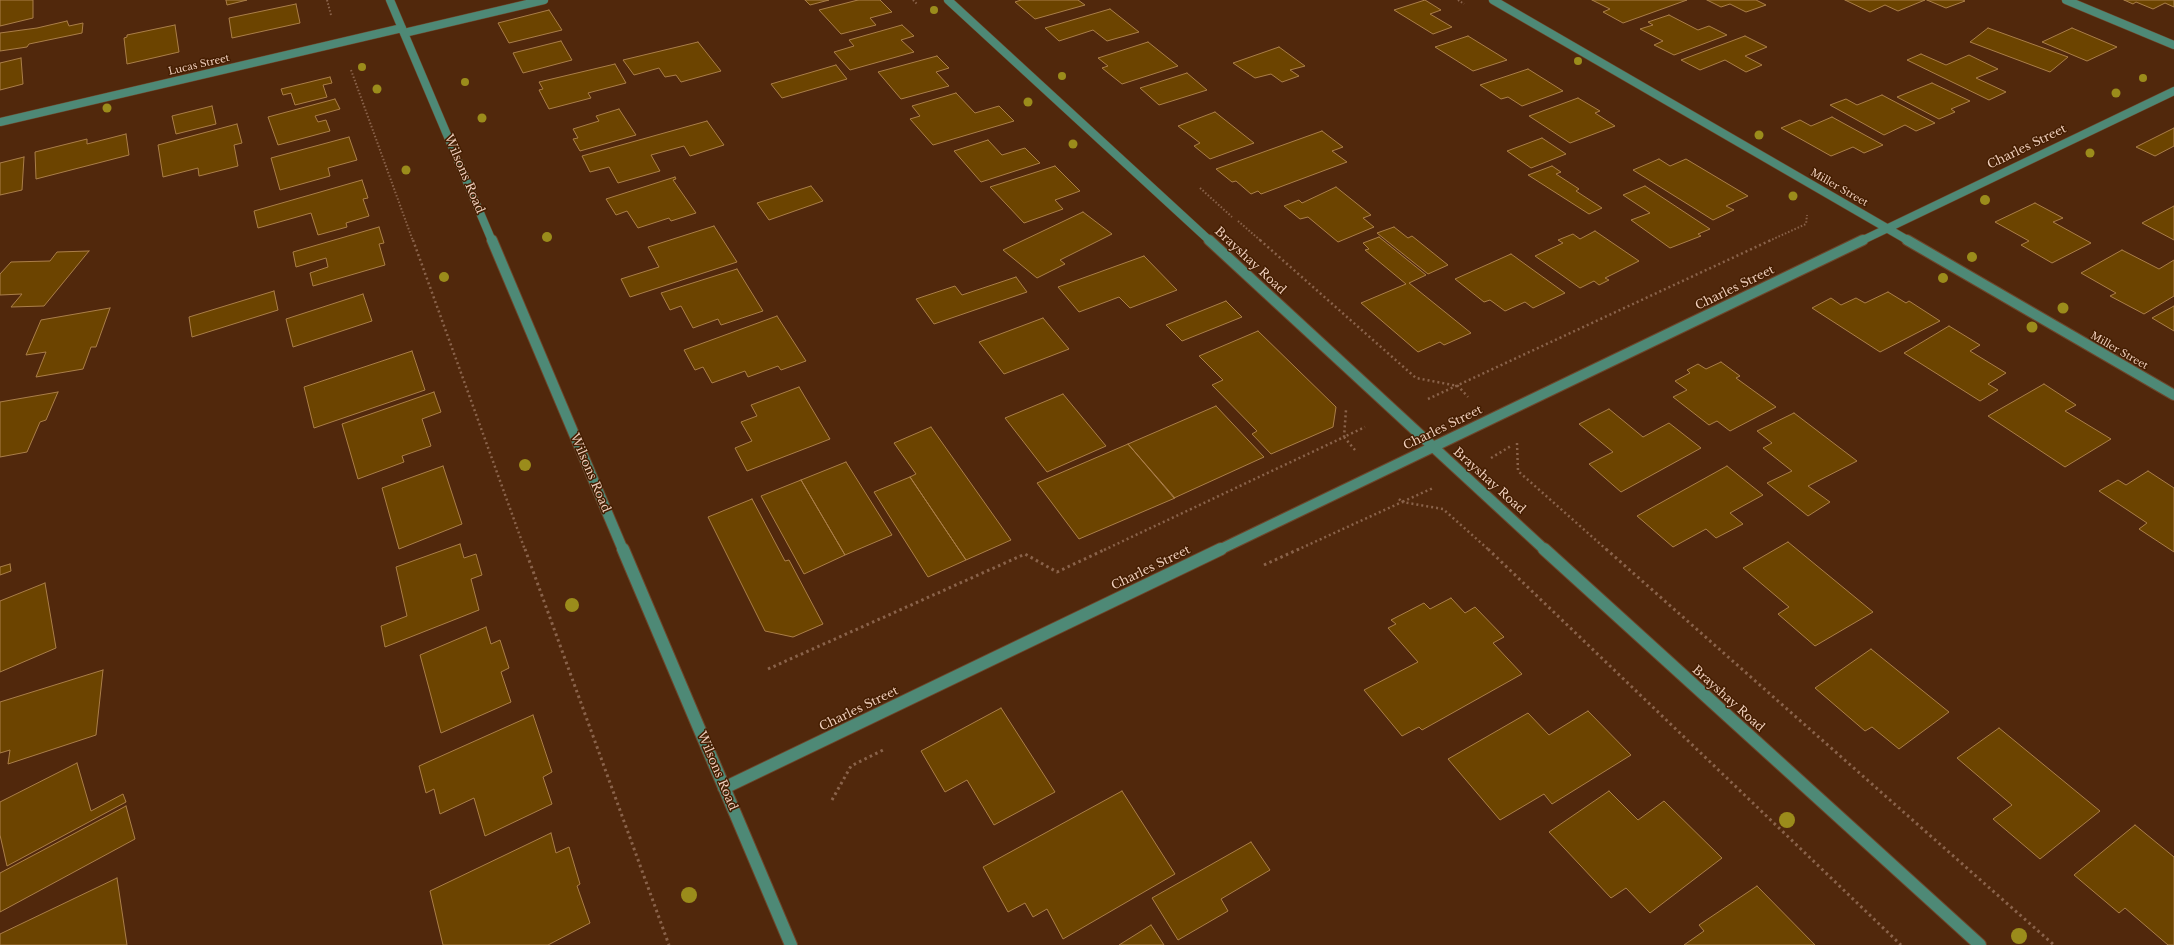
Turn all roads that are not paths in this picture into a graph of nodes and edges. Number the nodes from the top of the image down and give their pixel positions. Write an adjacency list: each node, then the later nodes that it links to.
1 (390, 0): 6 (street, Wilsons Road)
2 (544, 0): 6 (street, Lucas Street)
3 (948, 0): 12 (street, Brayshay Road)
4 (1493, 0): 10 (street, Miller Street)
5 (2066, 0): 7 (street)
6 (403, 31): 9 (street, Lucas Street); 13 (street, Wilsons Road)
7 (2174, 45)
8 (2174, 91): 10 (street, Charles Street)
9 (0, 122)
10 (1889, 228): 11 (street, Miller Street); 12 (street, Charles Street)
11 (2174, 395)
12 (1433, 447): 13 (street, Charles Street); 15 (street, Brayshay Road)
13 (724, 788): 14 (street, Wilsons Road)
14 (792, 945)
15 (1980, 945)

